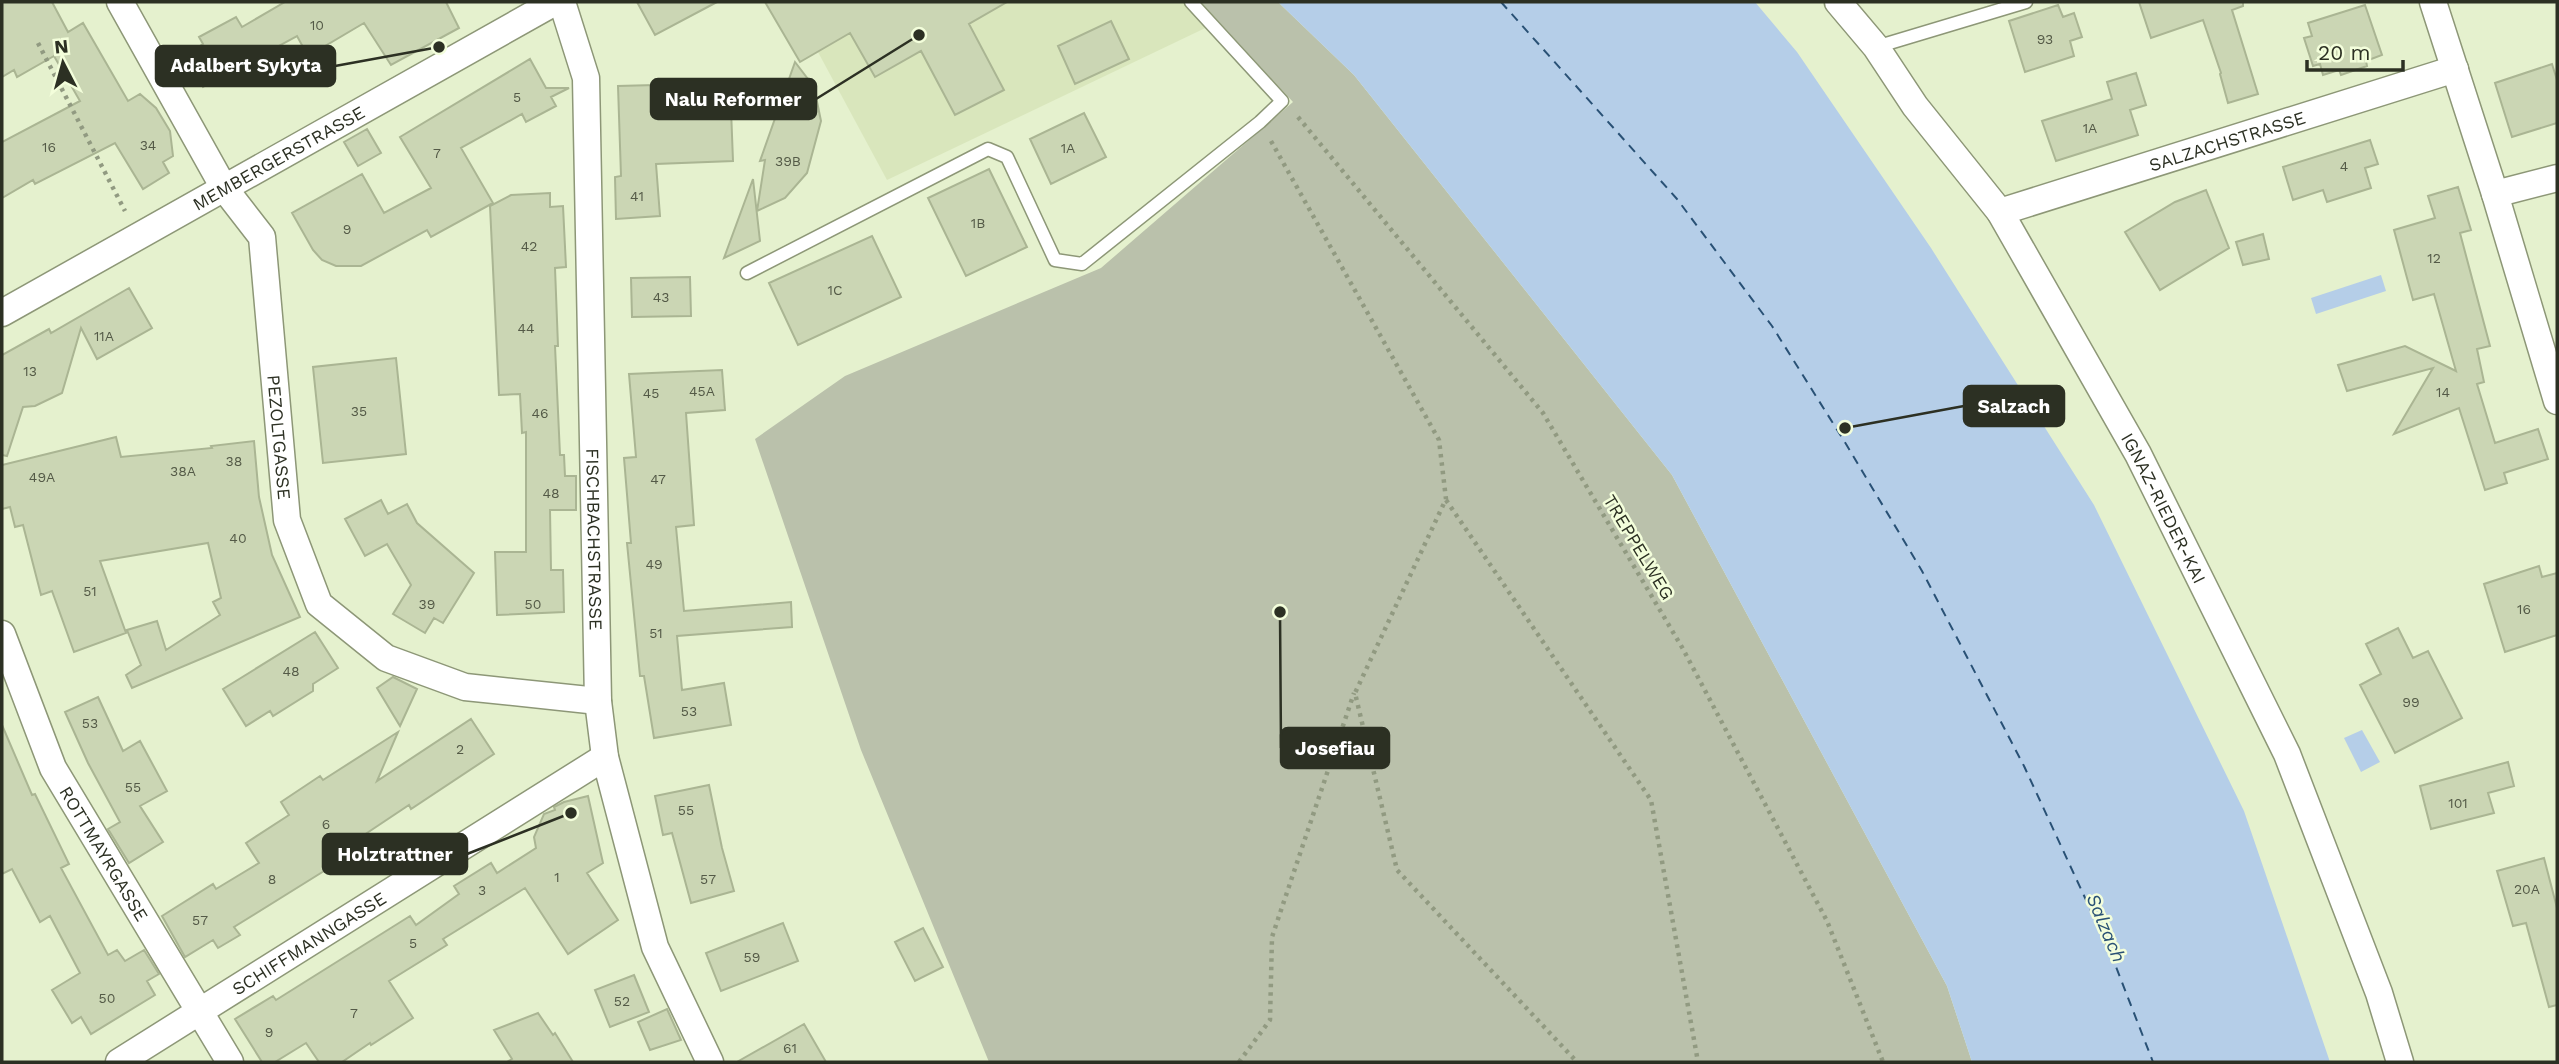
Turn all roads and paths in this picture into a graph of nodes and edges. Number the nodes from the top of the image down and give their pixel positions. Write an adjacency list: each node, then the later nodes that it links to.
1 (120, 2): 14 (street, PEZOLTGASSE)
2 (555, 2): 14 (street, MEMBERGERSTRASSE)
3 (562, 2): 24 (street, FISCHBACHSTRASSE)
4 (1191, 2): 11 (lane)
5 (1838, 2): 9 (street, IGNAZ-RIEDER-KAI)
6 (2026, 2): 9 (lane)
7 (2433, 2): 10 (street)
8 (38, 43): 17 (path)
9 (1876, 47): 16 (street, IGNAZ-RIEDER-KAI)
10 (2455, 69): 15 (street); 16 (street, SALZACHSTRASSE)
11 (1282, 102): 12 (lane); 33 (path, TREPPELWEG)
12 (1260, 122): 18 (lane); 21 (path)
13 (2557, 178): 15 (street)
14 (224, 188): 17 (street, MEMBERGERSTRASSE); 24 (street, PEZOLTGASSE)
15 (2495, 194): 20 (street)
16 (2000, 212): 34 (street, IGNAZ-RIEDER-KAI)
17 (139, 236): 19 (street, MEMBERGERSTRASSE)
18 (747, 273)
19 (2, 313)
20 (2557, 401)
21 (1446, 499): 23 (path); 32 (path)
22 (2, 634): 26 (street, ROTTMAYRGASSE)
23 (1355, 692): 30 (path); 31 (path)
24 (598, 701): 25 (street, FISCHBACHSTRASSE)
25 (605, 757): 26 (street, SCHIFFMANNGASSE); 29 (street, FISCHBACHSTRASSE)
26 (198, 1012): 27 (street, SCHIFFMANNGASSE); 28 (street, ROTTMAYRGASSE)
27 (119, 1062)
28 (230, 1062)
29 (710, 1062)
30 (1239, 1062)
31 (1577, 1062)
32 (1698, 1062)
33 (1883, 1062)
34 (2400, 1062)

